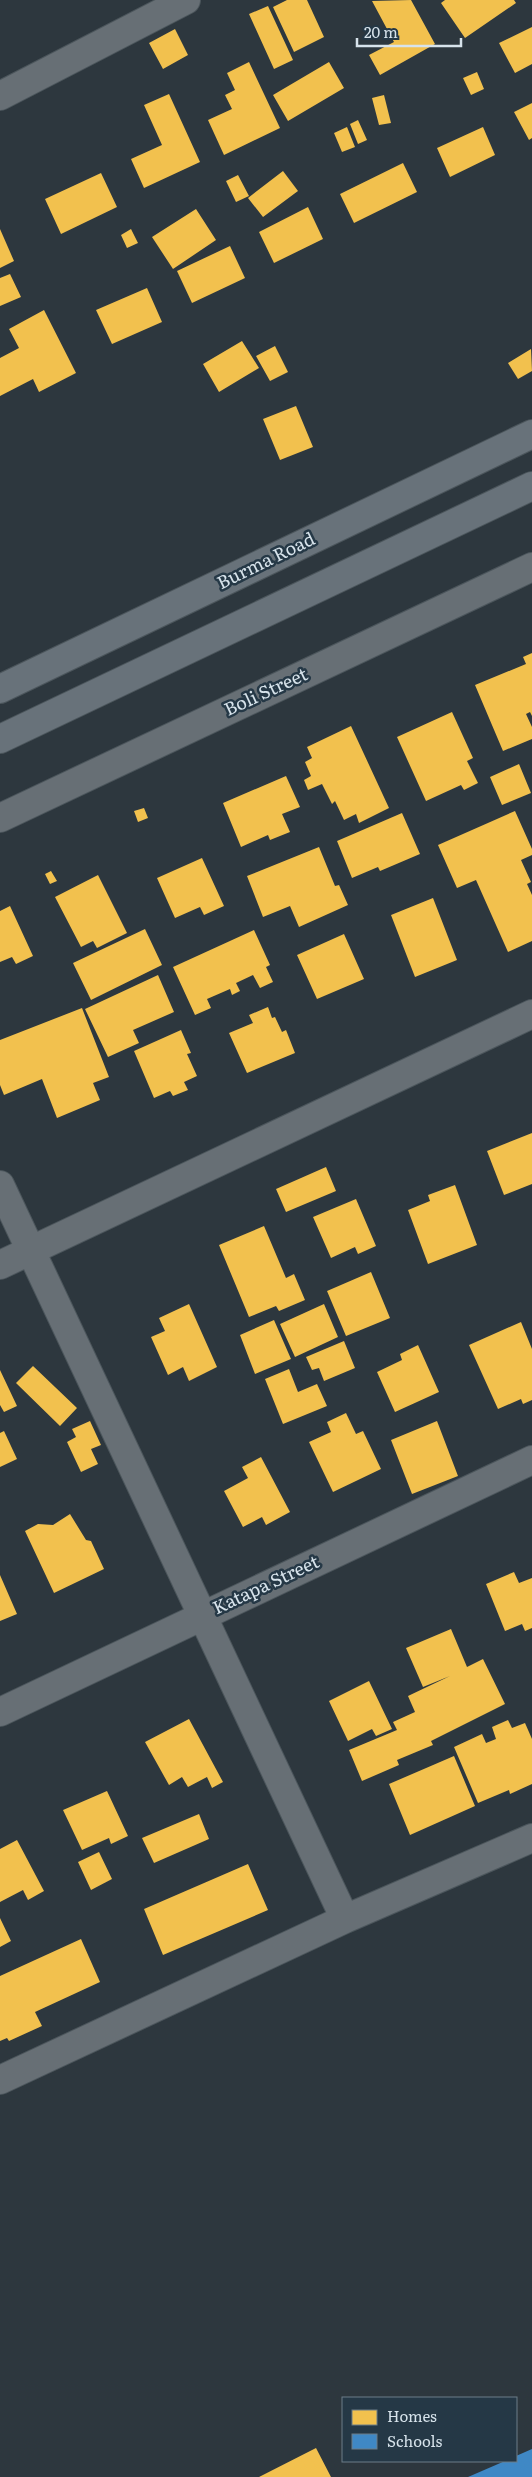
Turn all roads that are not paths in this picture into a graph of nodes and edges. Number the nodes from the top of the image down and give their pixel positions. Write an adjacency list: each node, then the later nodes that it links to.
1 (186, 0): 2 (street)
2 (0, 96)
3 (532, 434): 6 (main road, Burma Road)
4 (532, 486): 7 (main road)
5 (532, 567): 8 (street, Boli Street)
6 (0, 688)
7 (0, 739)
8 (0, 818)
9 (532, 1014): 11 (street)
10 (0, 1185): 11 (street)
11 (31, 1250): 12 (street); 14 (street)
12 (0, 1265)
13 (532, 1460): 14 (street, Katapa Street)
14 (201, 1616): 15 (street, Katapa Street); 17 (street)
15 (0, 1712)
16 (532, 1838): 17 (street)
17 (344, 1919): 18 (street)
18 (0, 2080)

